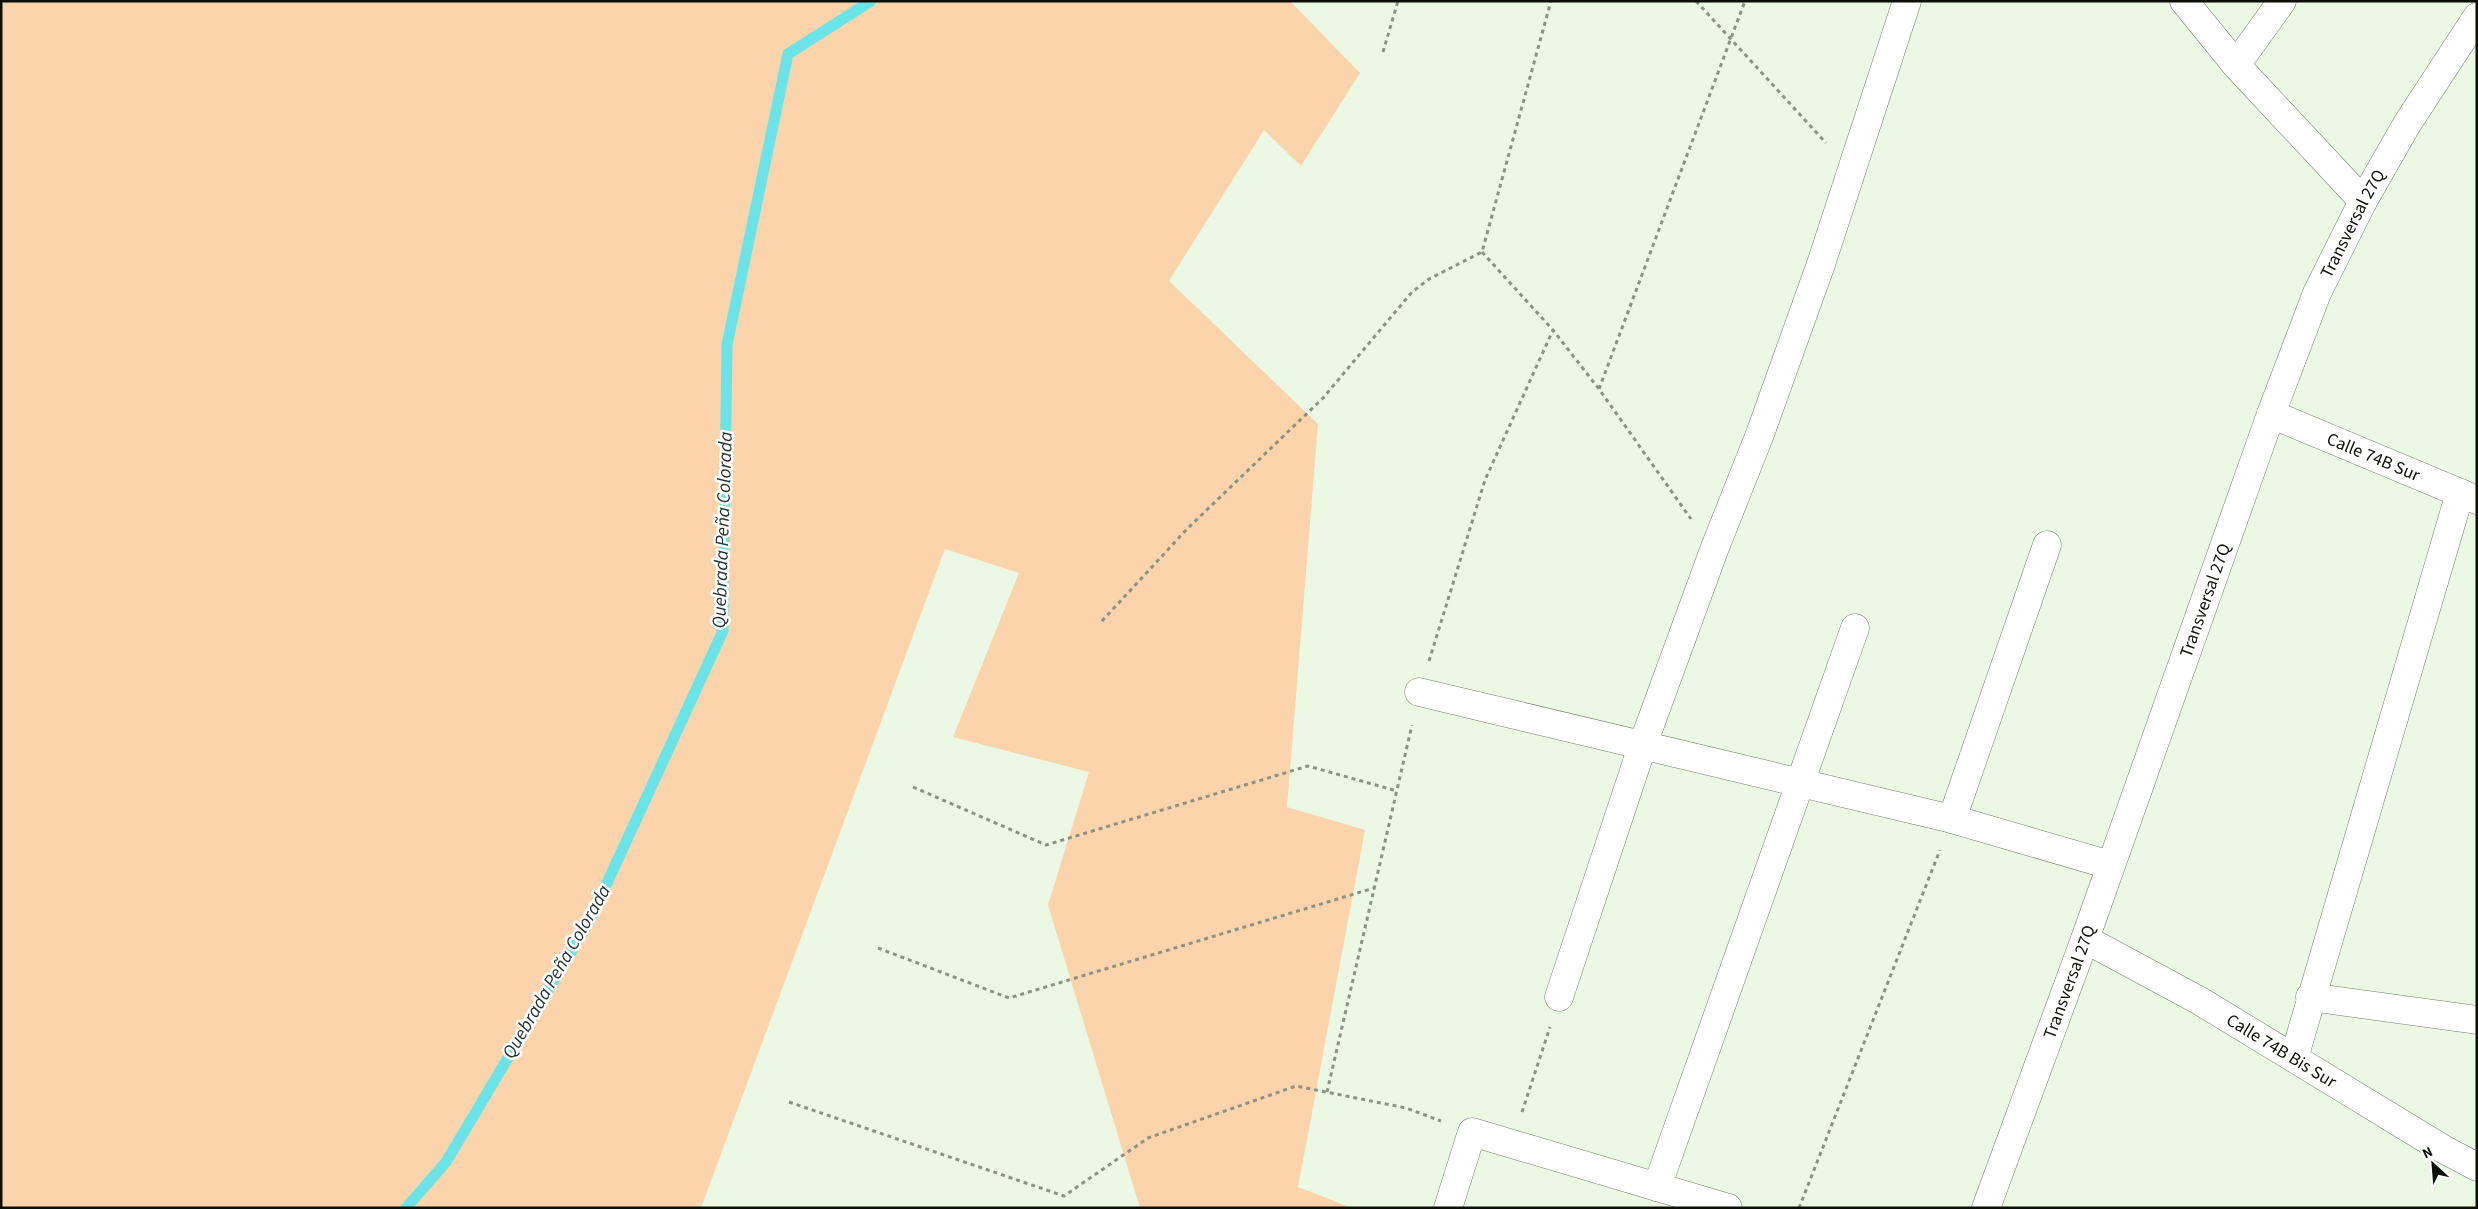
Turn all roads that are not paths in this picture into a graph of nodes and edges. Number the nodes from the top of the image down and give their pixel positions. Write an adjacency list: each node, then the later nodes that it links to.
1 (1907, 1): 12 (street)
2 (2184, 1): 5 (street)
3 (2282, 1): 5 (street)
4 (2477, 18): 6 (street, Transversal 27Q)
5 (2236, 65): 6 (street)
6 (2363, 201): 7 (street, Transversal 27Q)
7 (2271, 414): 8 (street, Calle 74B Sur); 15 (street, Transversal 27Q)
8 (2468, 497): 18 (street)
9 (2047, 545): 14 (street)
10 (1855, 628): 13 (street)
11 (1420, 692): 12 (street)
12 (1643, 744): 13 (street); 17 (street)
13 (1800, 782): 14 (street); 22 (street)
14 (1952, 819): 15 (street)
15 (2110, 865): 16 (street, Transversal 27Q)
16 (2085, 939): 20 (street, Calle 74B Bis Sur); 25 (street, Transversal 27Q)
17 (1560, 997)
18 (2310, 997): 19 (street); 20 (street)
19 (2477, 1020)
20 (2294, 1058): 21 (street, Calle 74B Bis Sur)
21 (2477, 1167)
22 (1657, 1187): 23 (street); 24 (street)
23 (1448, 1208)
24 (1728, 1208)
25 (1986, 1208)

